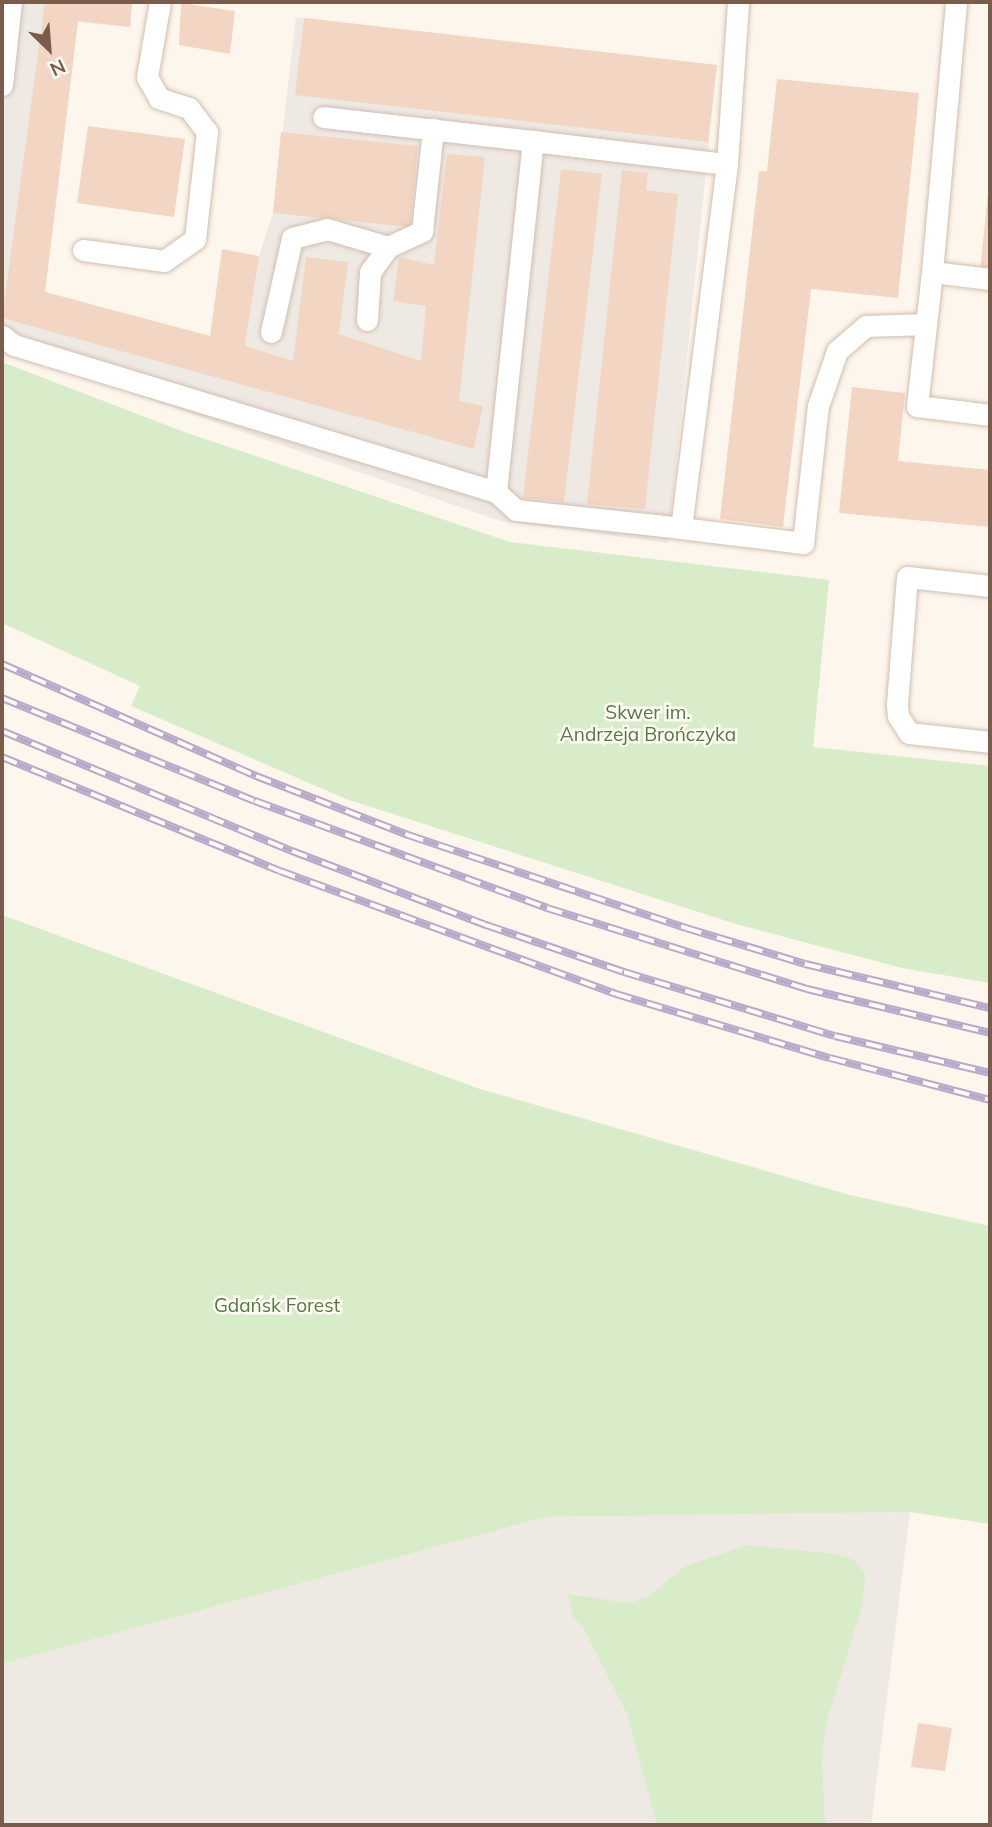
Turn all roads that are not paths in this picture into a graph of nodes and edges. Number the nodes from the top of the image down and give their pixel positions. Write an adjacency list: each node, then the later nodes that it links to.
1 (11, 2): 5 (lane)
2 (160, 2): 11 (lane)
3 (738, 2): 9 (lane)
4 (956, 2): 12 (lane)
5 (2, 85)
6 (323, 117): 7 (lane)
7 (433, 129): 8 (lane); 10 (lane)
8 (533, 141): 9 (lane); 19 (lane)
9 (727, 164): 20 (lane)
10 (388, 247): 14 (lane); 16 (lane)
11 (83, 250)
12 (932, 272): 13 (lane); 15 (lane)
13 (990, 279)
14 (367, 320)
15 (926, 324): 18 (lane); 20 (lane)
16 (271, 332)
17 (2, 336): 19 (lane)
18 (990, 415)
19 (496, 492): 20 (lane)
20 (681, 528)
21 (990, 586): 22 (lane)
22 (990, 742)

